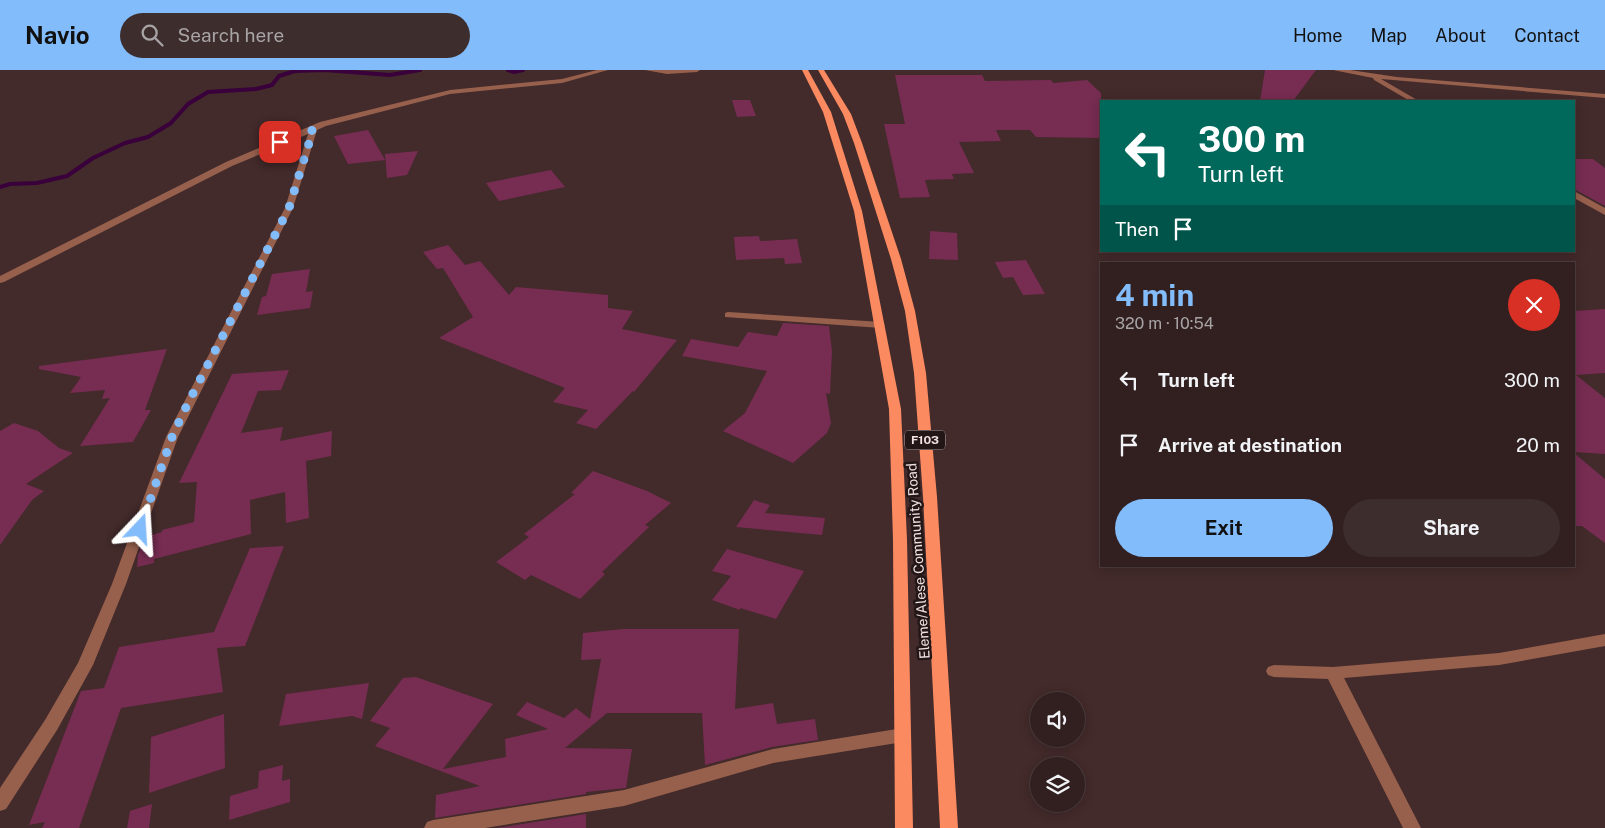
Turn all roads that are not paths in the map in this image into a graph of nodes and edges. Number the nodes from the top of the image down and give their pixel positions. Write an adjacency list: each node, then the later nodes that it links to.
1 (605, 70): 10 (street)
2 (648, 70): 3 (street)
3 (697, 70)
4 (805, 70): 15 (main road, Eleme/Alese Community Road / F103)
5 (821, 70): 23 (main road, Eleme/Alese Community Road / F103)
6 (1336, 70): 7 (street)
7 (1370, 76): 8 (street); 9 (street)
8 (1605, 96)
9 (1413, 100)
10 (313, 130): 13 (street); 20 (street)
11 (1575, 195): 12 (street)
12 (1605, 212)
13 (0, 280)
14 (728, 315): 15 (lane)
15 (880, 325): 19 (main road, Eleme/Alese Community Road / F103)
16 (1605, 640): 18 (street)
17 (1274, 671): 18 (street)
18 (1333, 673): 24 (street)
19 (903, 735): 21 (street); 22 (main road, Eleme/Alese Community Road / F103)
20 (0, 803)
21 (432, 828)
22 (904, 828)
23 (949, 828)
24 (1412, 828)

